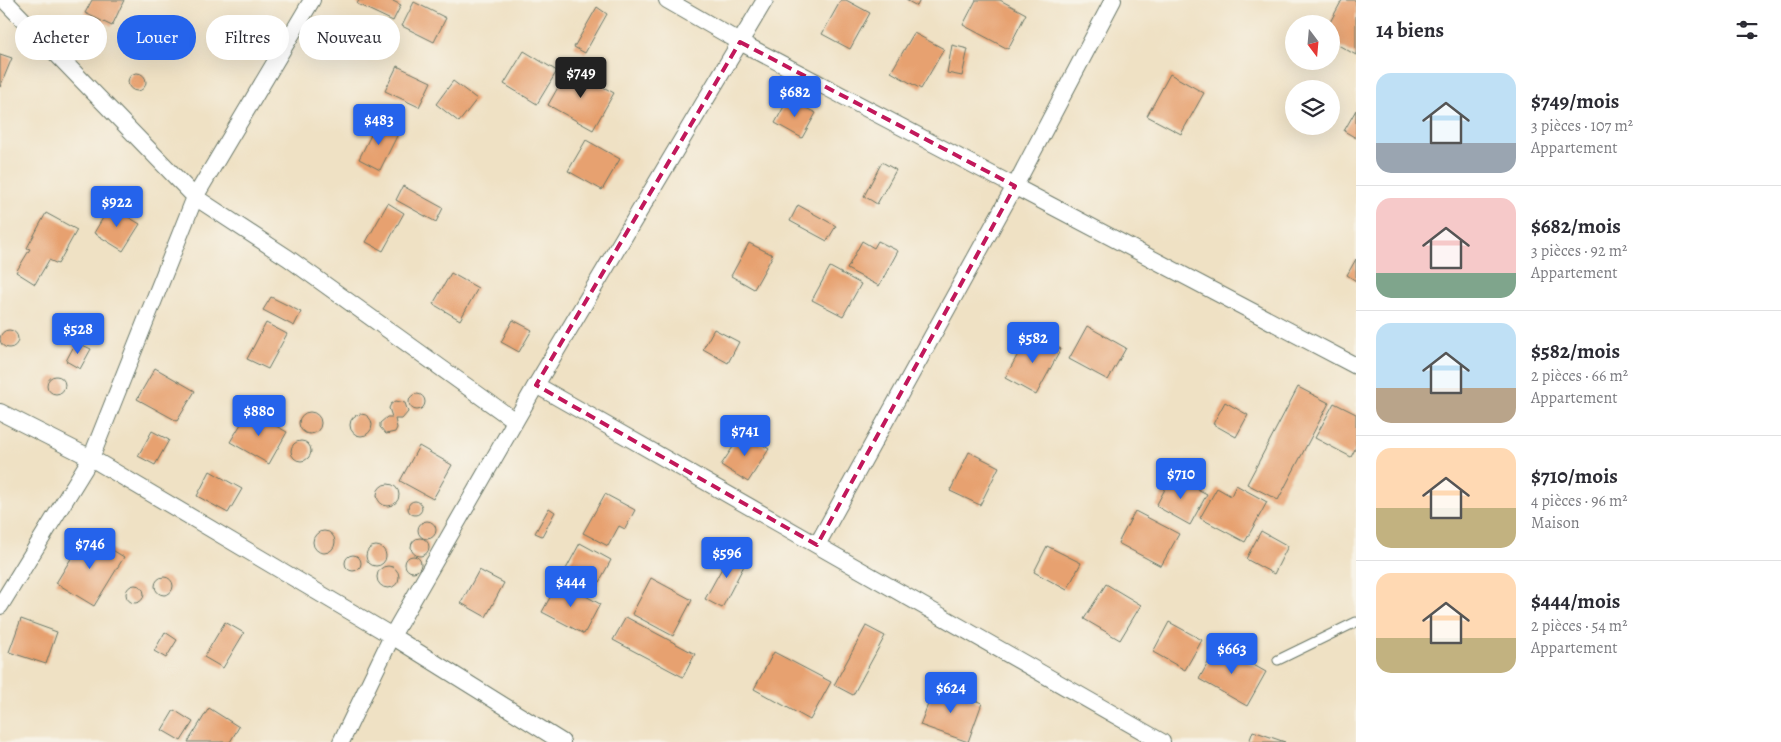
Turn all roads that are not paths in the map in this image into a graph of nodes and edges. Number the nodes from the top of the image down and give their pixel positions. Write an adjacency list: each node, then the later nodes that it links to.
1 (4, 0): 8 (street)
2 (312, 0): 8 (street)
3 (667, 0): 6 (street)
4 (765, 0): 6 (street)
5 (1113, 0): 7 (street)
6 (740, 42): 7 (street); 10 (street)
7 (1015, 186): 9 (street); 14 (street)
8 (195, 197): 12 (street); 13 (street)
9 (1356, 366)
10 (536, 385): 12 (street); 14 (street)
11 (0, 412): 13 (street)
12 (515, 421): 17 (street)
13 (91, 458): 15 (street); 17 (street)
14 (817, 545): 21 (street)
15 (0, 606)
16 (1356, 622): 18 (lane)
17 (392, 636): 19 (street); 20 (street)
18 (1278, 660)
19 (341, 742)
20 (562, 742)
21 (1162, 742)

